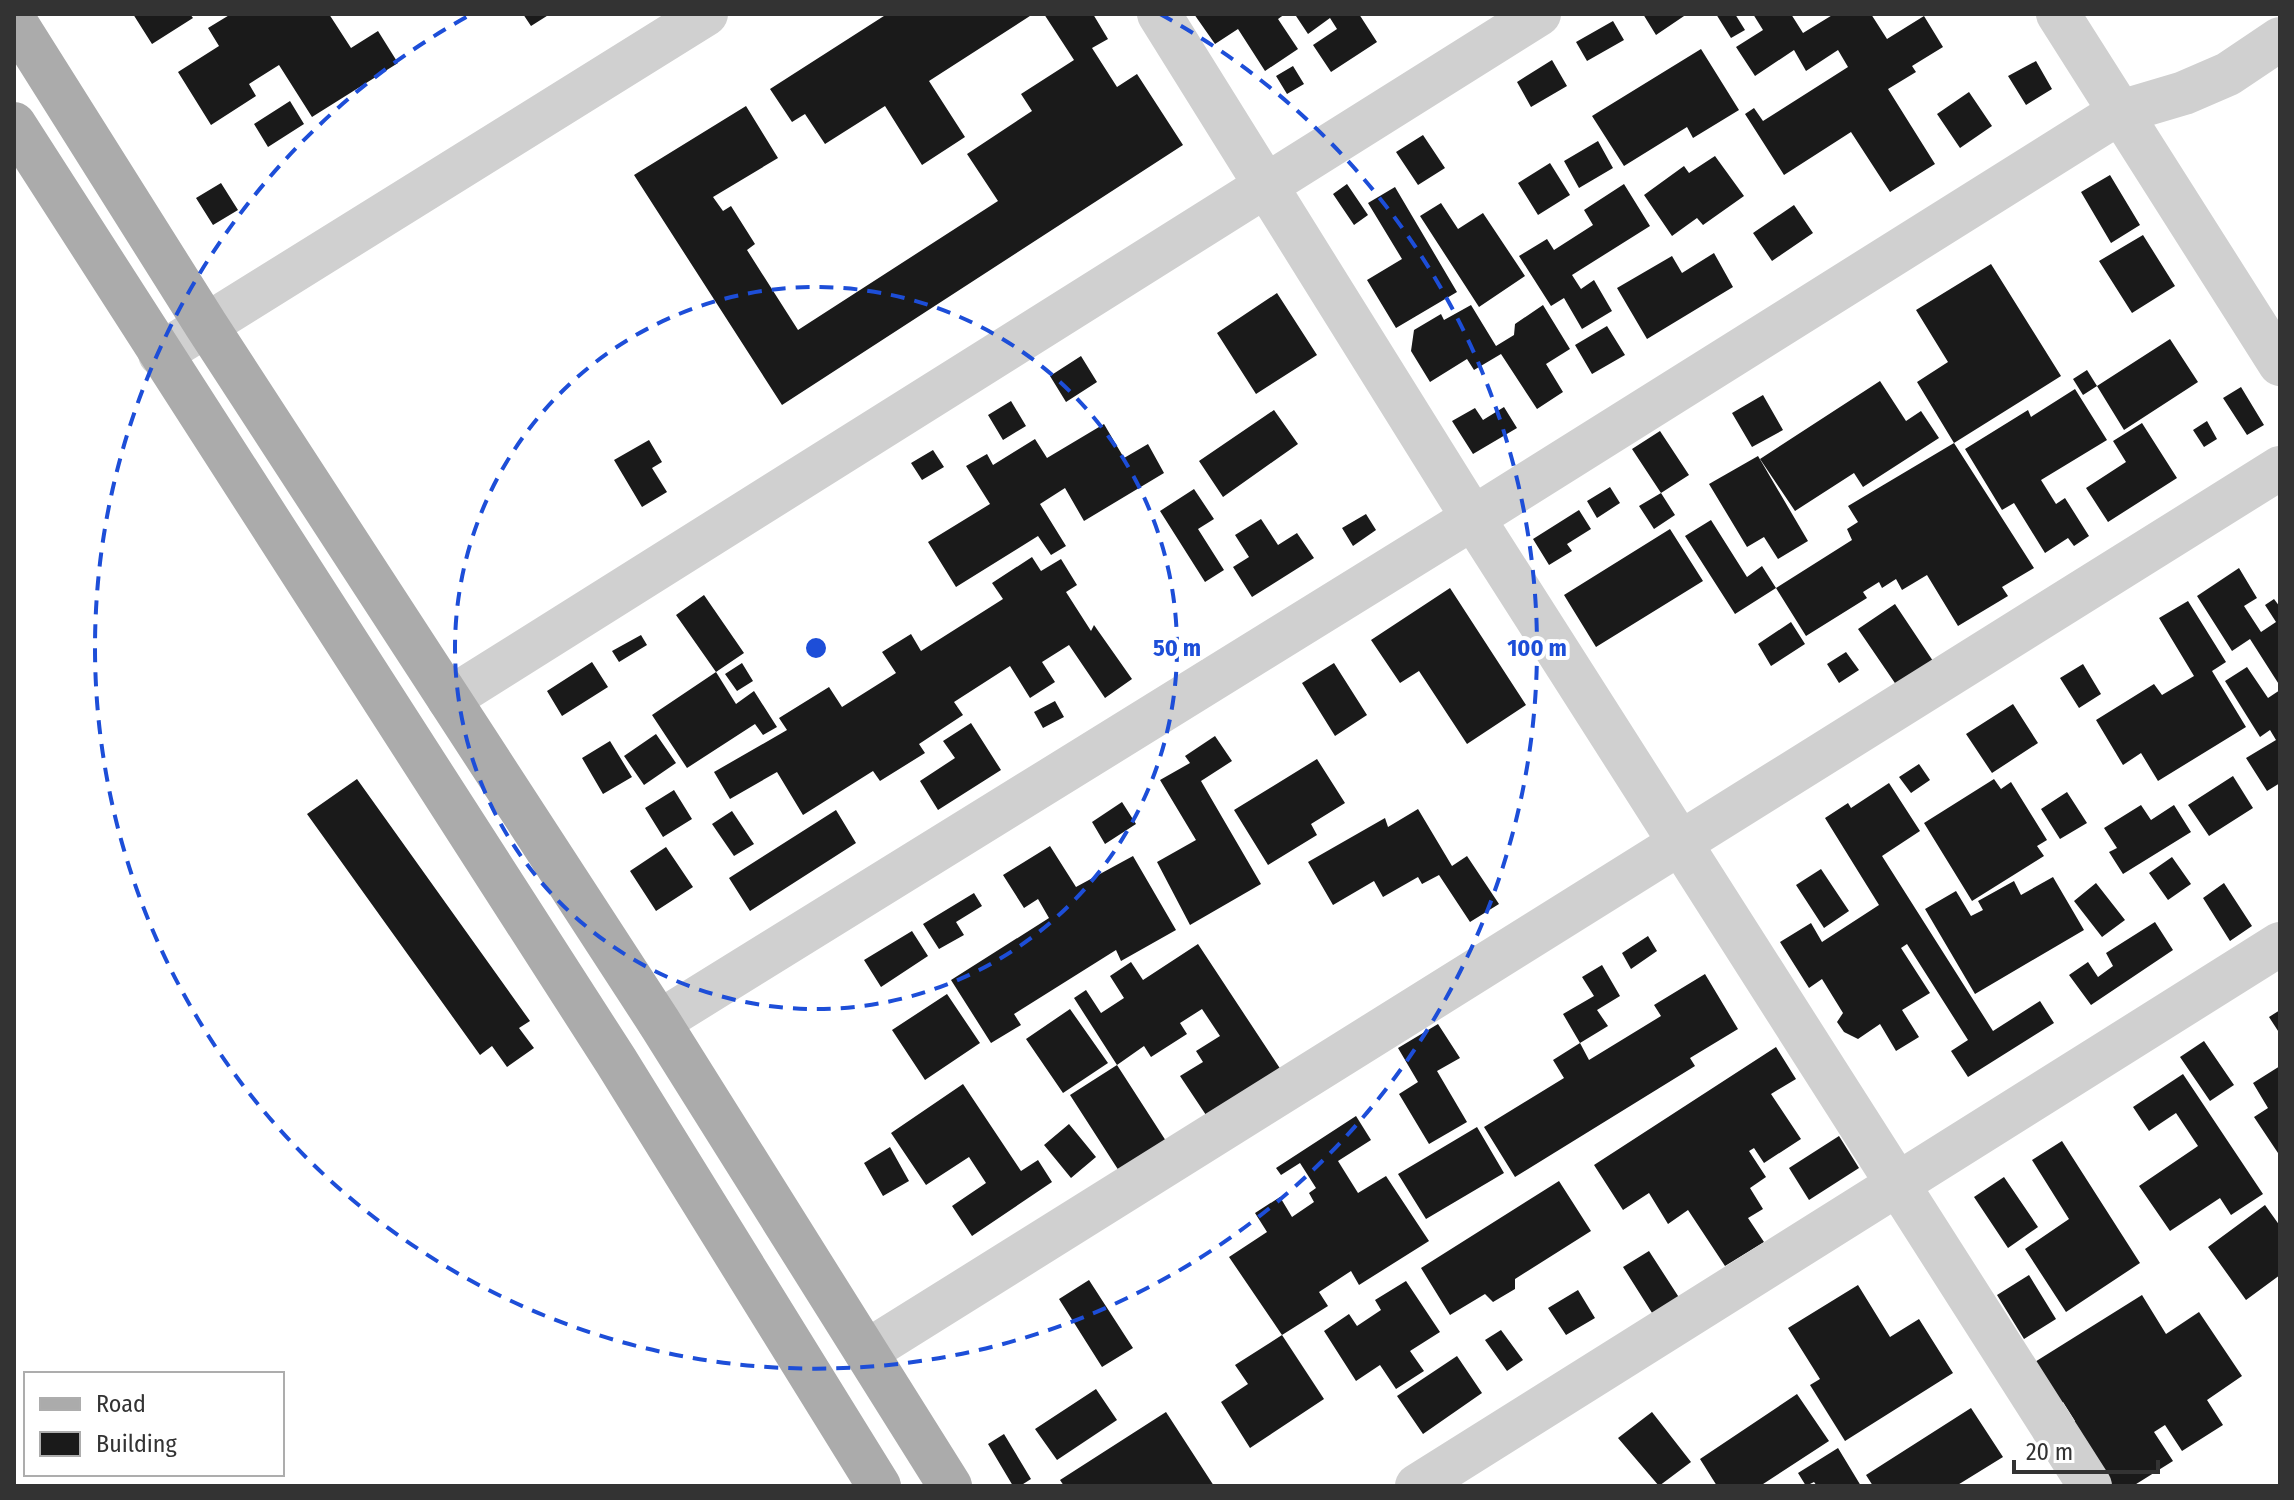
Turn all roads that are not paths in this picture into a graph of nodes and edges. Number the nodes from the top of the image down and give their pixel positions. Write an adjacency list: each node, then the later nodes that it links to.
1 (706, 14): 10 (street)
2 (1159, 14): 9 (street)
3 (1539, 14): 9 (street)
4 (2058, 14): 7 (street)
5 (14, 20): 10 (main road)
6 (2280, 39): 7 (street)
7 (2120, 112): 12 (street); 14 (street)
8 (14, 124): 11 (main road)
9 (1266, 186): 14 (street); 15 (street)
10 (206, 325): 11 (street); 15 (main road)
11 (160, 354): 21 (main road)
12 (2280, 364)
13 (2280, 468): 16 (street)
14 (1473, 518): 16 (street); 18 (street)
15 (449, 699): 18 (main road)
16 (1682, 844): 19 (street); 20 (street)
17 (2280, 944): 19 (street)
18 (659, 1022): 20 (main road)
19 (1897, 1183): 23 (street); 24 (street)
20 (866, 1352): 22 (main road)
21 (879, 1486)
22 (950, 1486)
23 (1417, 1486)
24 (2090, 1486)

